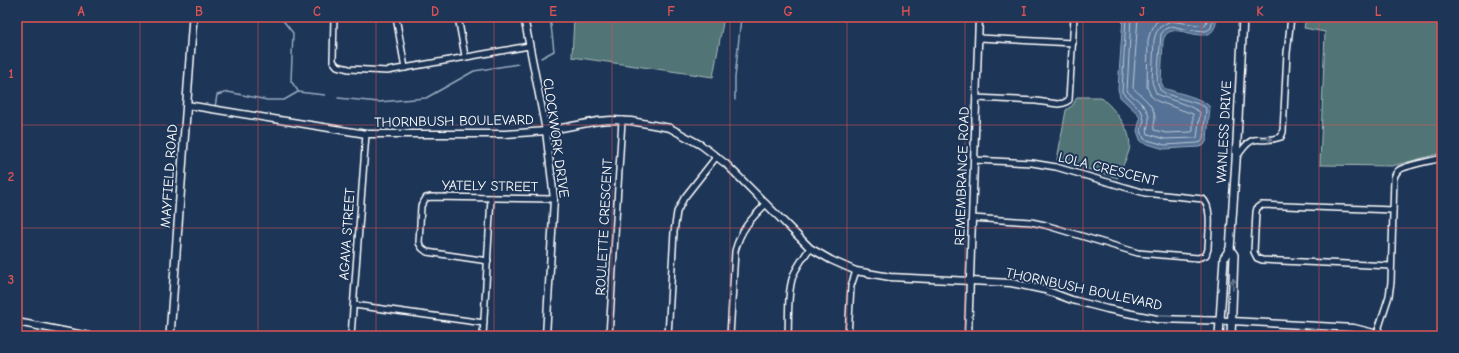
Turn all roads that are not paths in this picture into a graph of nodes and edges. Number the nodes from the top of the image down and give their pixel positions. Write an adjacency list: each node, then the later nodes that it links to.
1 (193, 17): 16 (main road, MAYFIELD ROAD)
2 (334, 17): 14 (street)
3 (396, 17): 14 (street)
4 (458, 17): 13 (street)
5 (524, 17): 12 (street, CLOCKWORK DRIVE)
6 (979, 17): 10 (street, REMEMBRANCE ROAD)
7 (1074, 17): 11 (street)
8 (1242, 17): 21 (main road, WANLESS DRIVE)
9 (1291, 17): 21 (street, one-way to 9)
10 (979, 38): 11 (street); 15 (street, REMEMBRANCE ROAD)
11 (1073, 43): 15 (street)
12 (529, 46): 13 (street); 18 (street, CLOCKWORK DRIVE)
13 (465, 56): 14 (street)
14 (405, 68)
15 (976, 98): 23 (street, REMEMBRANCE ROAD)
16 (187, 105): 19 (street, THORNBUSH BOULEVARD); 43 (main road, MAYFIELD ROAD)
17 (622, 120): 18 (street, THORNBUSH BOULEVARD); 20 (street, THORNBUSH BOULEVARD); 47 (street, ROULETTE CRESCENT)
18 (546, 131): 19 (street, THORNBUSH BOULEVARD); 25 (street, CLOCKWORK DRIVE)
19 (366, 134): 35 (street, AGAVA STREET)
20 (717, 156): 26 (street, THORNBUSH BOULEVARD); 48 (street)
21 (1236, 158): 30 (main road, WANLESS DRIVE)
22 (1442, 158): 27 (street)
23 (974, 160): 28 (street, REMEMBRANCE ROAD); 28 (street, LOLA CRESCENT)
24 (491, 198): 25 (street, YATELY STREET); 31 (street); 31 (street, YATELY STREET)
25 (554, 199): 46 (street, CLOCKWORK DRIVE)
26 (766, 204): 29 (street, THORNBUSH BOULEVARD); 49 (street)
27 (1393, 210): 32 (street); 32 (street)
28 (972, 218): 34 (street, REMEMBRANCE ROAD)
29 (810, 248): 33 (street, THORNBUSH BOULEVARD); 50 (street)
30 (1230, 249): 36 (main road, WANLESS DRIVE); 37 (main road, WANLESS DRIVE, one-way to 30)
31 (488, 261): 39 (street)
32 (1391, 266): 40 (street)
33 (856, 271): 34 (street, THORNBUSH BOULEVARD); 41 (street)
34 (970, 281): 36 (street, THORNBUSH BOULEVARD); 52 (street, REMEMBRANCE ROAD)
35 (354, 304): 39 (street); 44 (street, AGAVA STREET)
36 (1221, 321): 37 (street, THORNBUSH BOULEVARD); 53 (main road, WANLESS DRIVE)
37 (1232, 321): 40 (street, THORNBUSH BOULEVARD); 54 (main road, WANLESS DRIVE)
38 (17, 322): 42 (street)
39 (484, 323): 45 (street)
40 (1376, 333): 55 (street, THORNBUSH BOULEVARD)
41 (848, 335): 51 (street)
42 (89, 336)
43 (170, 336)
44 (351, 336)
45 (483, 336)
46 (546, 336)
47 (609, 336)
48 (668, 336)
49 (730, 336)
50 (788, 336)
51 (871, 336)
52 (968, 336)
53 (1220, 336)
54 (1231, 336)
55 (1384, 336)

